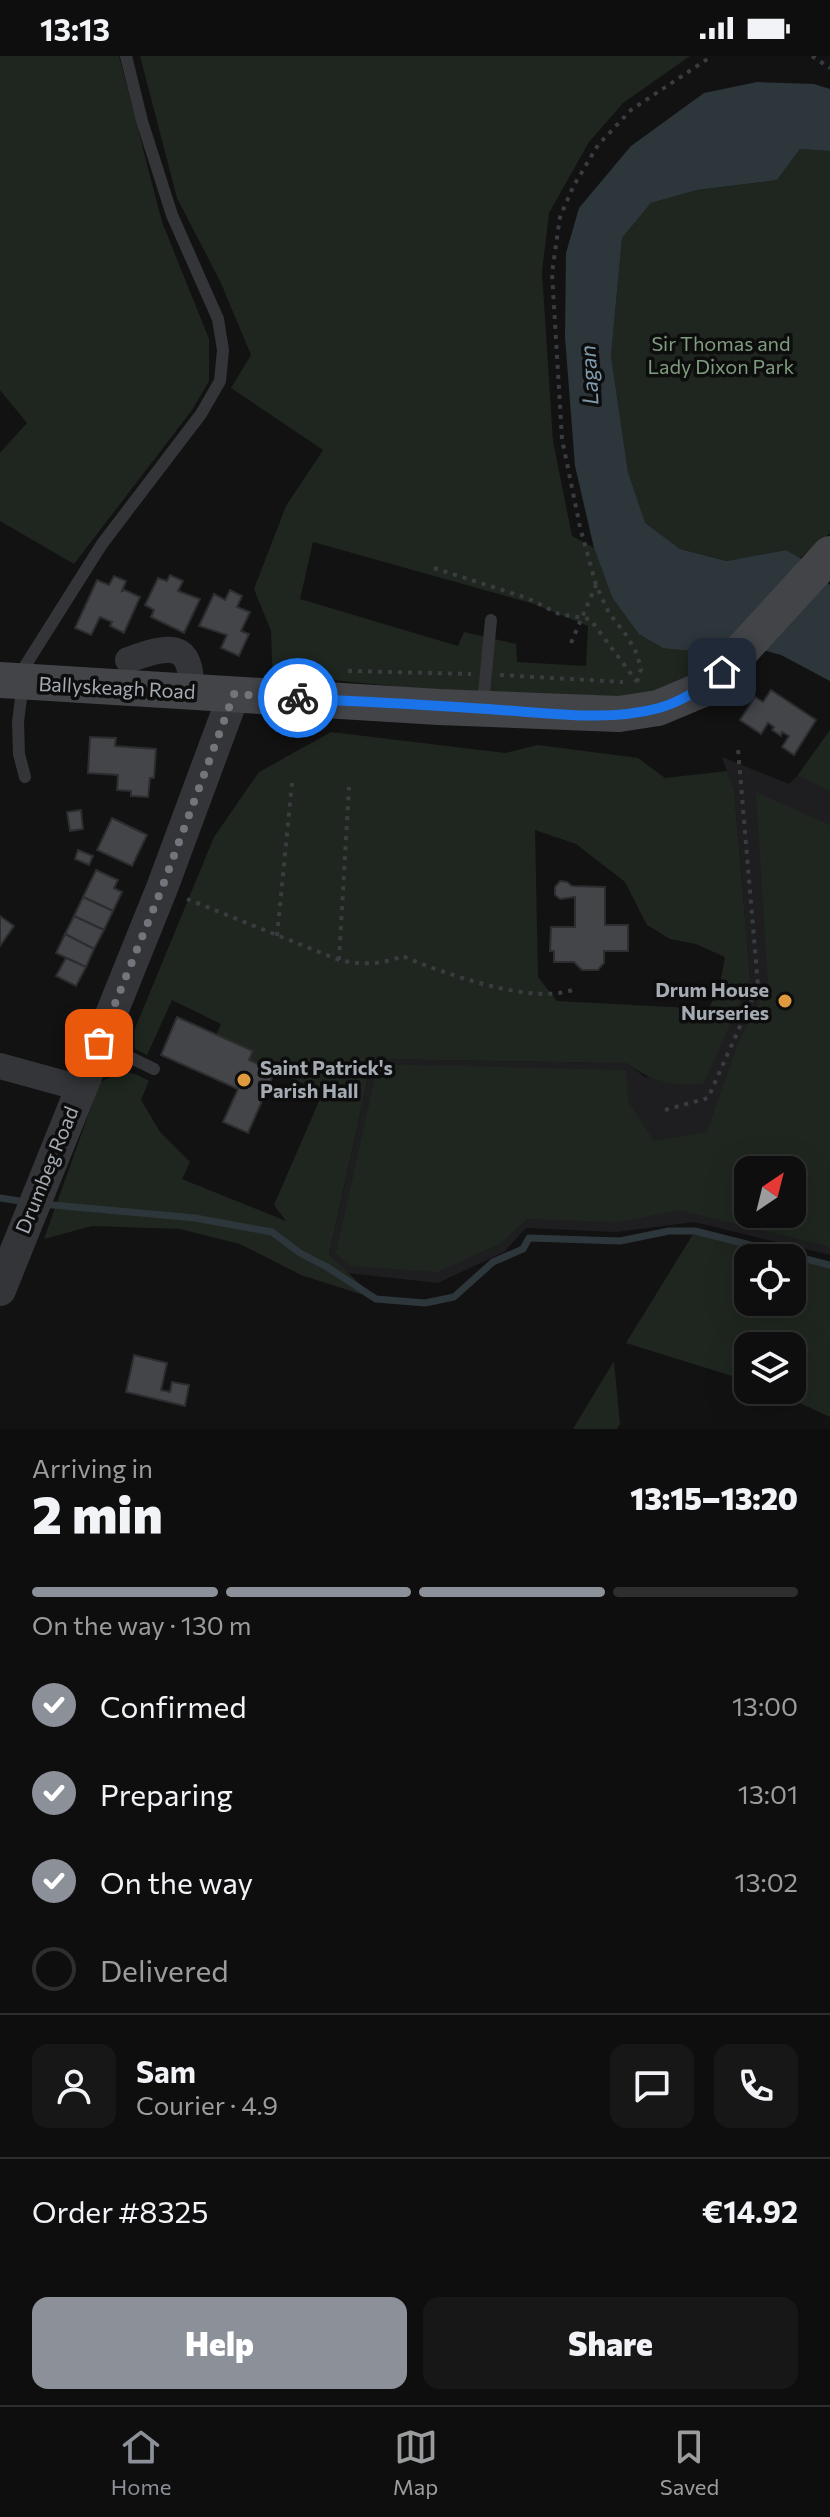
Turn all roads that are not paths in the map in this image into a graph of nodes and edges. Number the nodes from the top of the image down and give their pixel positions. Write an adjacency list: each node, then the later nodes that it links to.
1 (126, 56): 5 (lane)
2 (827, 557): 6 (main road, Ballyskeagh Road)
3 (491, 620): 6 (lane)
4 (128, 660): 7 (street)
5 (10, 682): 7 (main road, Ballyskeagh Road); 9 (lane)
6 (484, 692): 8 (main road, Ballyskeagh Road)
7 (191, 693): 8 (main road, Ballyskeagh Road)
8 (234, 694): 10 (street, Drumbeg Road)
9 (25, 777)
10 (99, 1043): 12 (lane); 13 (street, Drumbeg Road)
11 (0, 1066): 13 (street)
12 (154, 1069)
13 (80, 1088): 14 (street, Drumbeg Road)
14 (0, 1290)

